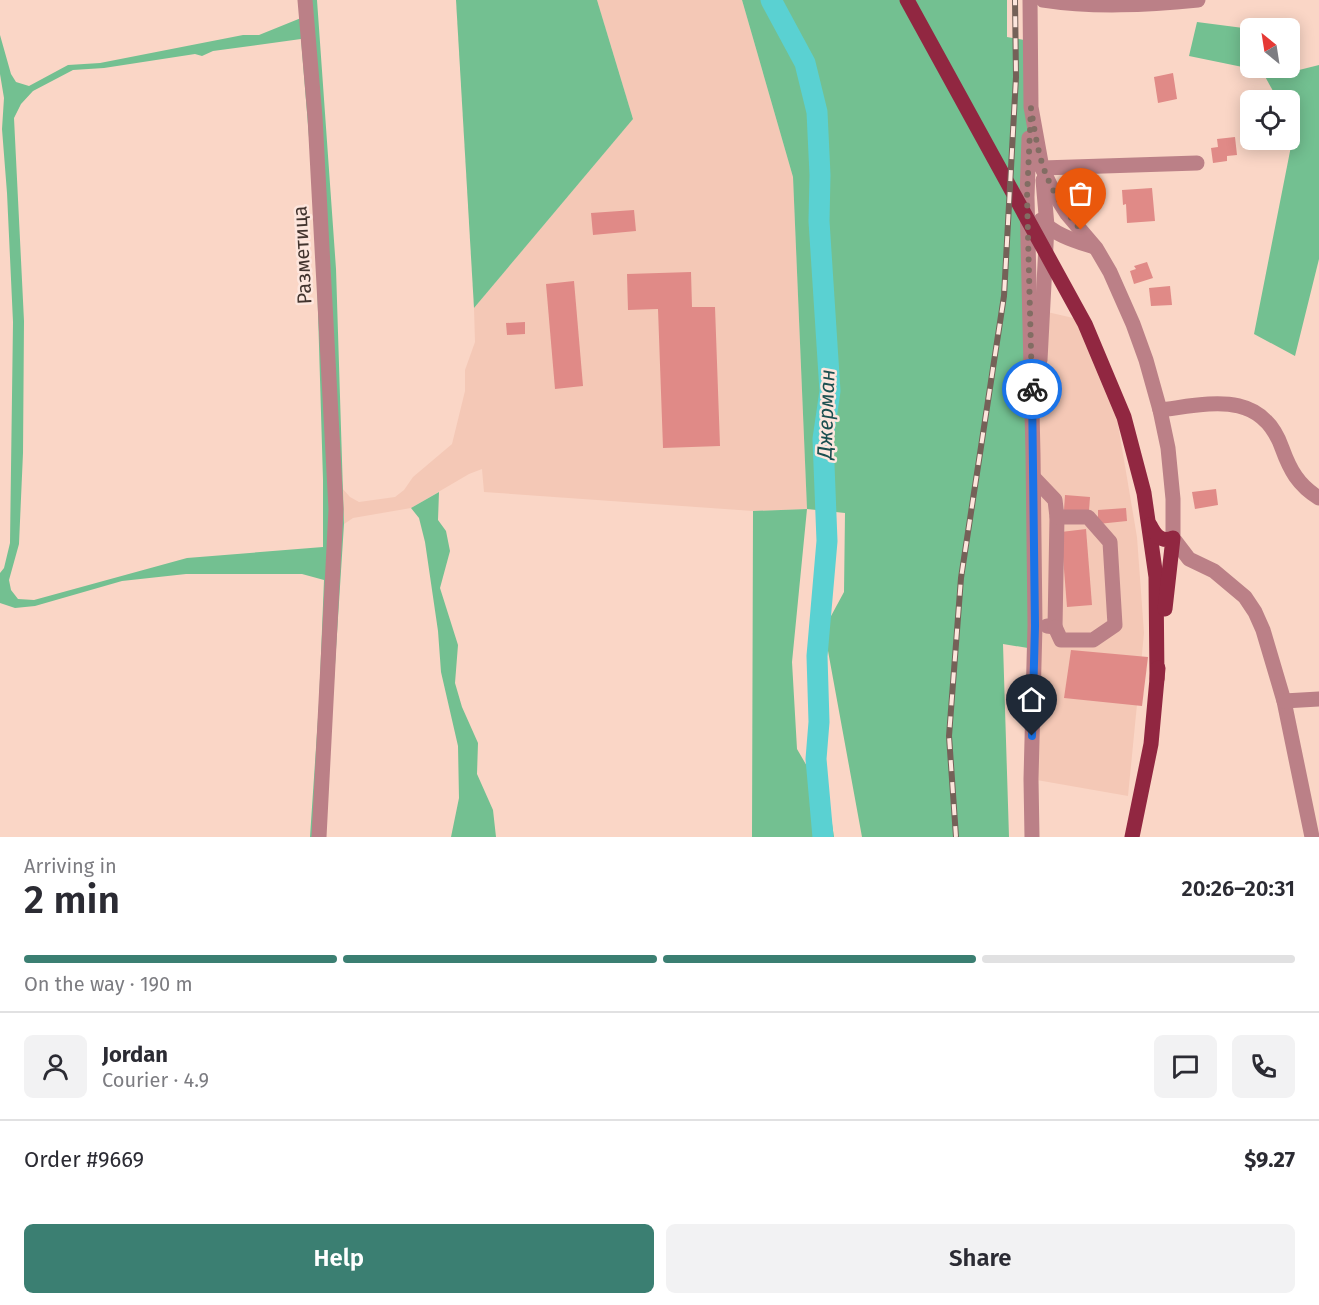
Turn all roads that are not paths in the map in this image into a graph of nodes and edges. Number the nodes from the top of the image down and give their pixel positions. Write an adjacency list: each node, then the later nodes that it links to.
1 (304, 0): 24 (street, Разметица)
2 (1030, 0): 6 (street)
3 (1043, 0): 4 (street)
4 (1198, 0)
5 (909, 4): 17 (main road)
6 (1031, 108): 8 (street); 9 (street)
7 (1197, 163): 8 (street)
8 (1042, 168): 10 (street); 11 (street)
9 (1027, 197): 10 (street); 13 (street)
10 (1047, 226): 11 (street); 13 (street)
11 (1096, 248): 12 (street)
12 (1160, 410): 15 (street); 18 (street)
13 (1033, 454): 14 (street)
14 (1034, 478): 16 (street); 19 (street)
15 (1319, 498)
16 (1057, 517): 20 (street); 20 (street)
17 (1149, 523): 18 (main road); 21 (main road)
18 (1173, 538): 21 (main road); 23 (street)
19 (1035, 626): 20 (street); 25 (street)
20 (1054, 627)
21 (1157, 679): 26 (main road)
22 (1319, 699): 23 (street)
23 (1284, 701): 27 (street)
24 (319, 837)
25 (1032, 837)
26 (1132, 837)
27 (1312, 837)

